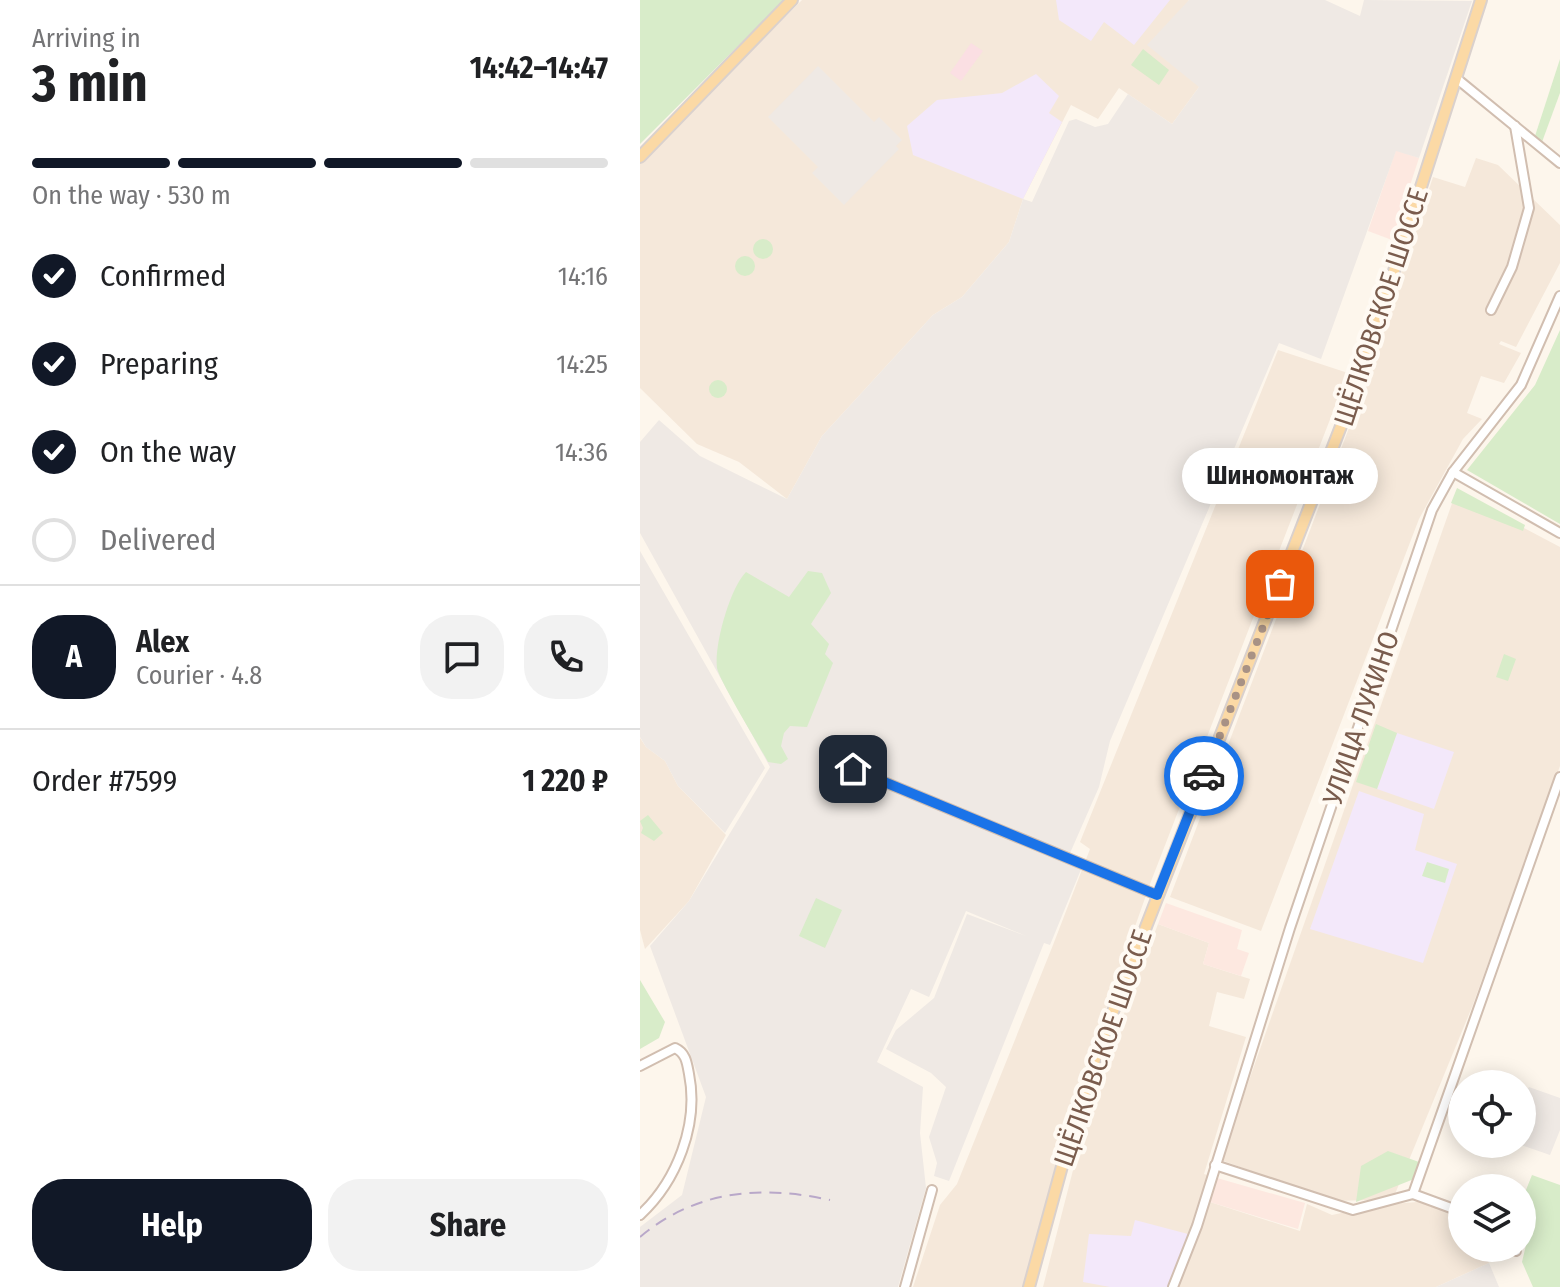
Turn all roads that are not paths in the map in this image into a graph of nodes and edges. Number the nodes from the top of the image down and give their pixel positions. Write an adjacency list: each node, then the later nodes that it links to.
1 (792, 0): 5 (main road)
2 (1481, 0): 3 (main road, ЩЁЛКОВСКОЕ ШОССЕ)
3 (1456, 78): 4 (street); 13 (main road, ЩЁЛКОВСКОЕ ШОССЕ)
4 (1515, 126): 6 (street); 8 (street)
5 (640, 157)
6 (1560, 163)
7 (1560, 296): 9 (street, УЛИЦА ЛУКИНО)
8 (1491, 310)
9 (1453, 472): 10 (street); 15 (street, УЛИЦА ЛУКИНО)
10 (1560, 533)
11 (853, 769): 13 (street)
12 (1560, 777): 17 (street)
13 (1157, 895): 21 (main road, ЩЁЛКОВСКОЕ ШОССЕ)
14 (640, 1066): 19 (street)
15 (1214, 1170): 17 (street); 22 (street, УЛИЦА ЛУКИНО)
16 (932, 1190): 20 (street)
17 (1413, 1194): 18 (street)
18 (1448, 1207)
19 (640, 1215)
20 (905, 1287)
21 (1029, 1287)
22 (1173, 1287)

